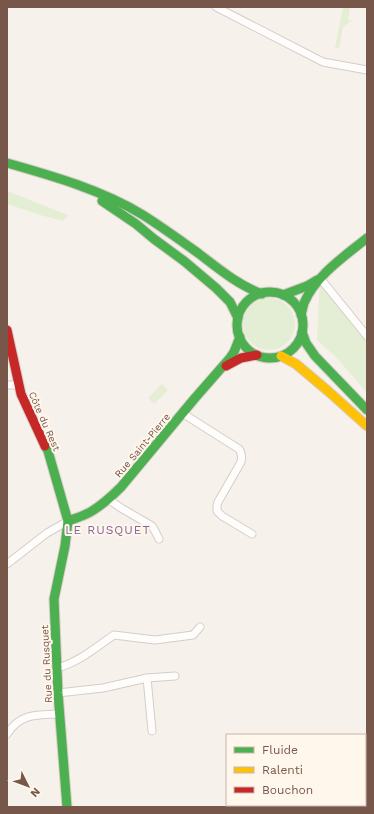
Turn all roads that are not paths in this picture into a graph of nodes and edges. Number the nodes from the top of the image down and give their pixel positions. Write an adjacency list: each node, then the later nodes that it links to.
1 (216, 7): 2 (street)
2 (367, 70)
3 (7, 162): 4 (main road)
4 (74, 184): 7 (main road); 10 (main road)
5 (367, 238): 6 (main road)
6 (320, 278): 8 (main road); 9 (main road); 13 (street)
7 (262, 294): 8 (main road); 10 (main road)
8 (283, 295): 9 (main road)
9 (301, 315): 12 (main road)
10 (238, 318): 14 (main road)
11 (7, 330): 19 (main road, Côte du Rest)
12 (302, 332): 16 (main road); 20 (main road)
13 (367, 336)
14 (240, 337): 15 (main road); 17 (main road, Rue Saint-Pierre)
15 (258, 355): 16 (main road); 17 (main road, Rue Saint-Pierre)
16 (281, 356): 22 (main road)
17 (222, 369): 21 (main road, Rue Saint-Pierre)
18 (7, 385): 19 (street)
19 (19, 385): 24 (main road, Côte du Rest)
20 (367, 410)
21 (182, 414): 23 (main road, Rue Saint-Pierre); 25 (street)
22 (367, 426)
23 (108, 499): 24 (main road, Rue Saint-Pierre); 26 (street)
24 (68, 521): 27 (street); 29 (main road, Rue du Rusquet)
25 (252, 534)
26 (159, 539)
27 (7, 564)
28 (200, 627): 29 (street)
29 (57, 668): 32 (main road, Rue du Rusquet)
30 (175, 676): 31 (street)
31 (147, 678): 32 (street); 34 (street)
32 (58, 693): 33 (main road, Rue du Rusquet)
33 (60, 714): 35 (street); 36 (main road, Rue du Rusquet)
34 (152, 731)
35 (7, 734)
36 (67, 807)

